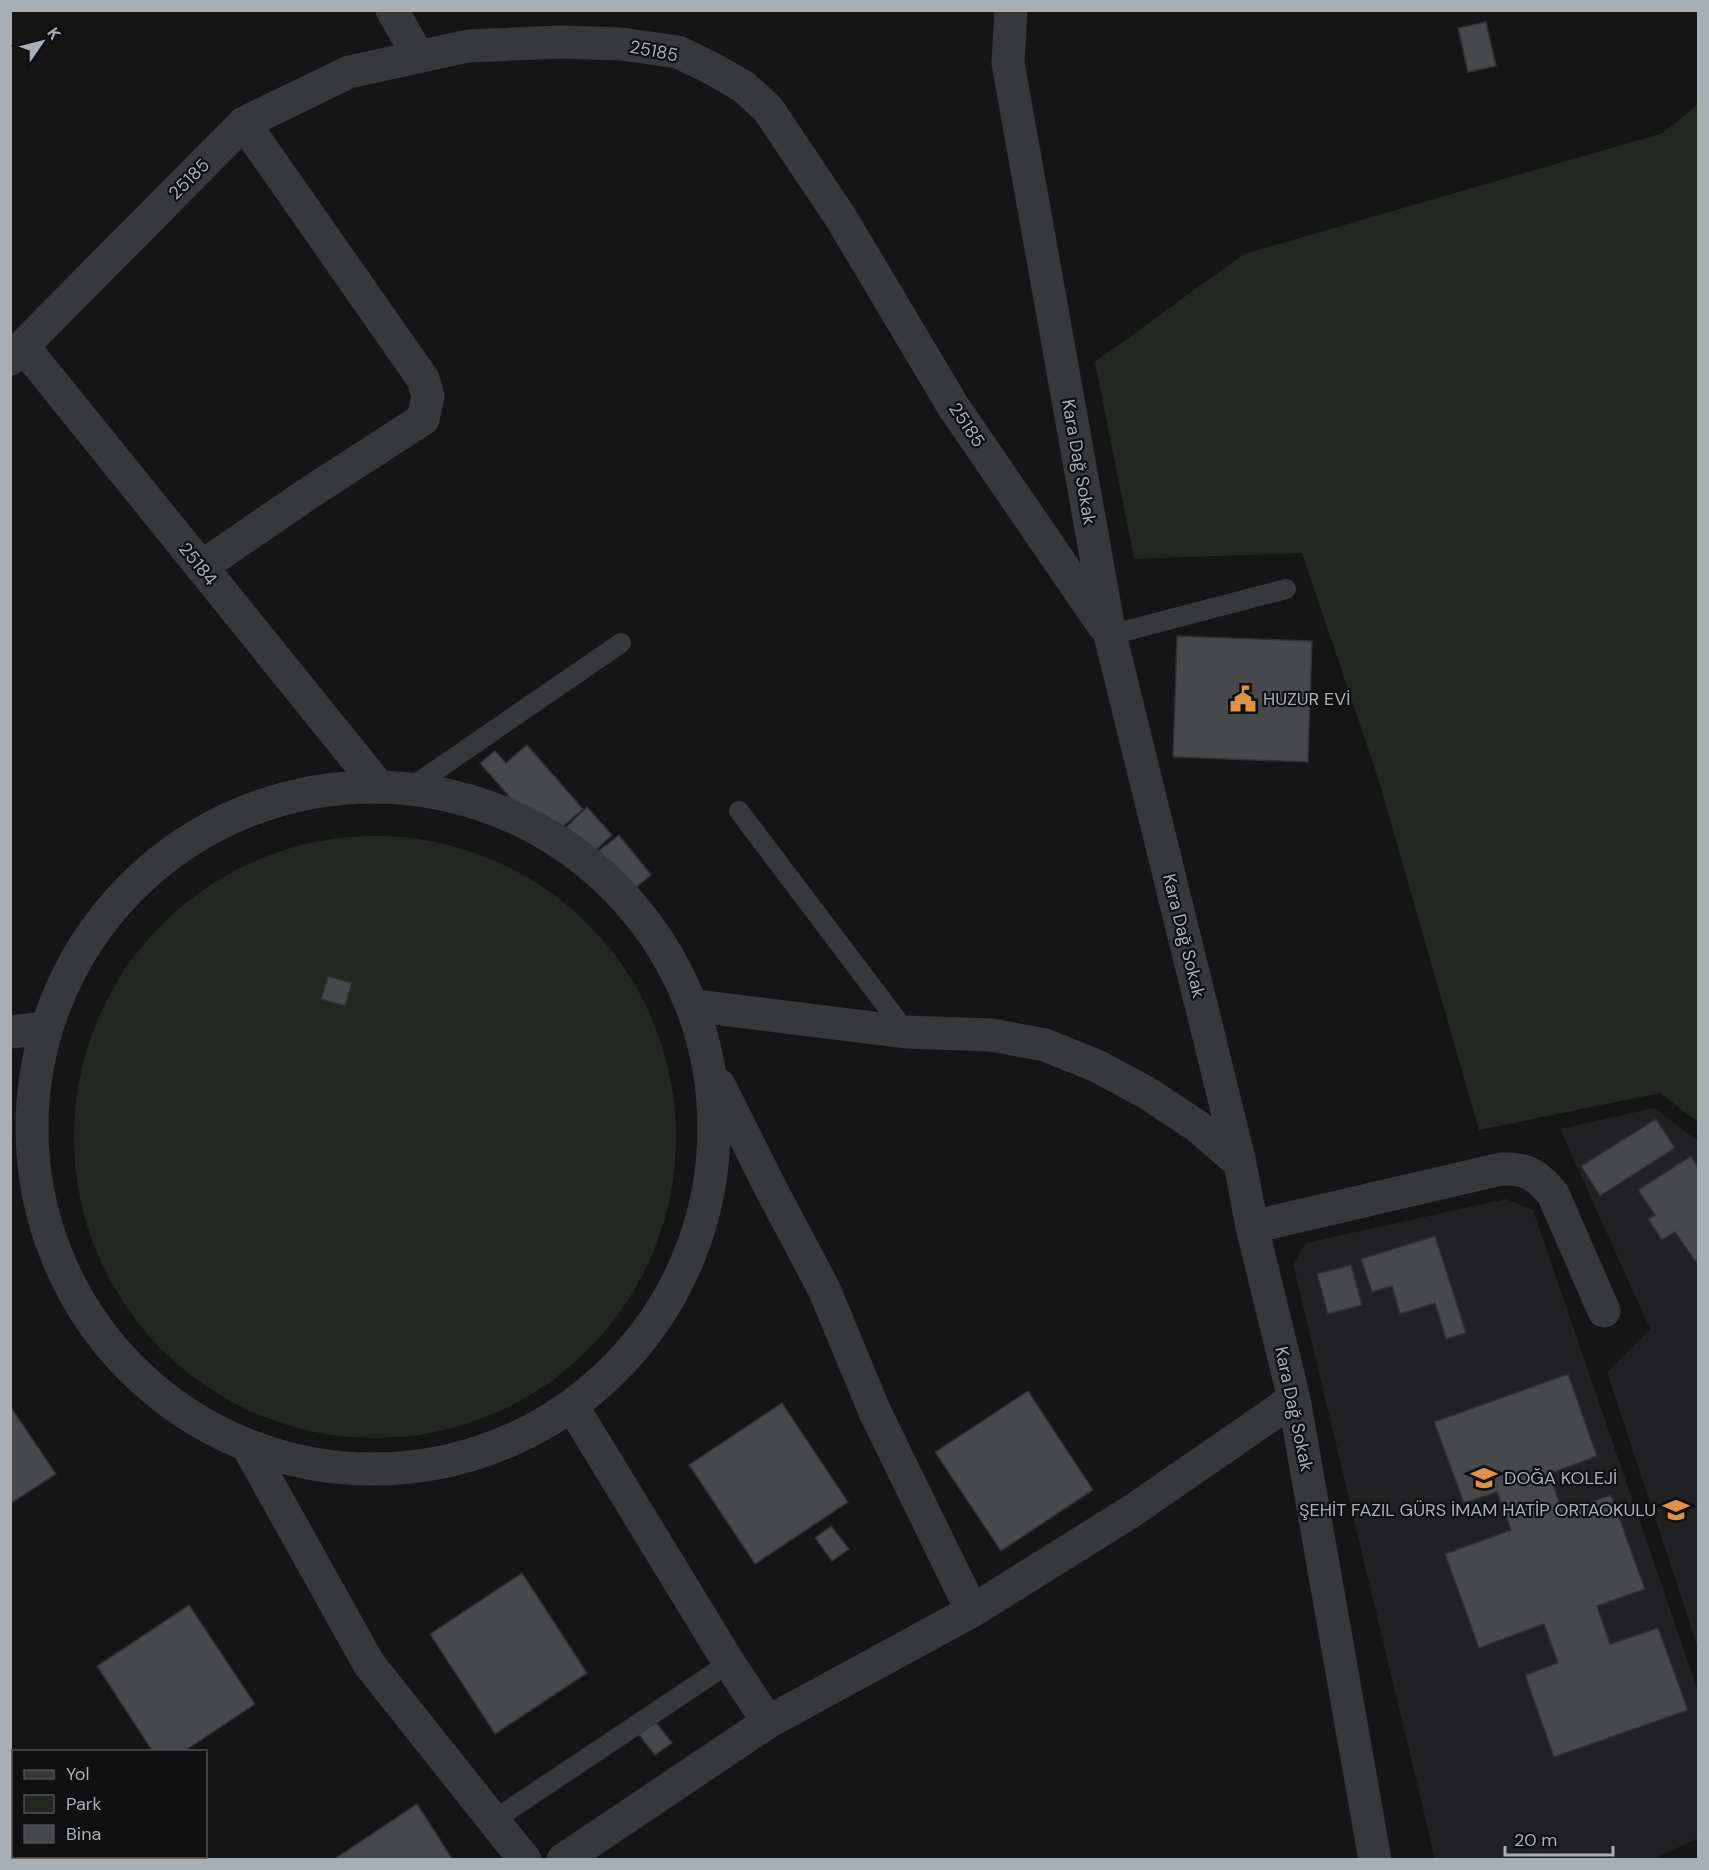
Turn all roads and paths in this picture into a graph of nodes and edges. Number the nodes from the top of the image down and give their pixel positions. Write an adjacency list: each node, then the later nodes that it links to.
1 (392, 10): 3 (street)
2 (1011, 10): 8 (street, Kara Dağ Sokak)
3 (418, 56): 4 (street, 25185); 8 (street, 25185)
4 (244, 123): 5 (street, 25185); 6 (street)
5 (17, 353): 6 (street, 25184)
6 (201, 567): 10 (street, 25184)
7 (1286, 589): 8 (lane)
8 (1110, 635): 18 (street, Kara Dağ Sokak)
9 (621, 643): 11 (lane)
10 (375, 782): 11 (street); 14 (street)
11 (416, 784): 13 (street)
12 (739, 811): 16 (lane)
13 (697, 1006): 16 (street); 17 (street)
14 (45, 1029): 15 (street); 23 (street)
15 (10, 1032)
16 (906, 1032): 18 (street)
17 (716, 1078): 22 (street); 24 (street)
18 (1240, 1163): 19 (street, Kara Dağ Sokak)
19 (1252, 1227): 20 (street); 21 (street, Kara Dağ Sokak)
20 (1604, 1311)
21 (1294, 1399): 24 (street); 30 (street, Kara Dağ Sokak)
22 (574, 1409): 23 (street); 25 (street)
23 (247, 1445): 27 (street)
24 (972, 1611): 26 (street)
25 (729, 1663): 26 (street); 27 (lane)
26 (768, 1722): 29 (street)
27 (494, 1820): 28 (street)
28 (525, 1860)
29 (563, 1860)
30 (1375, 1860)

